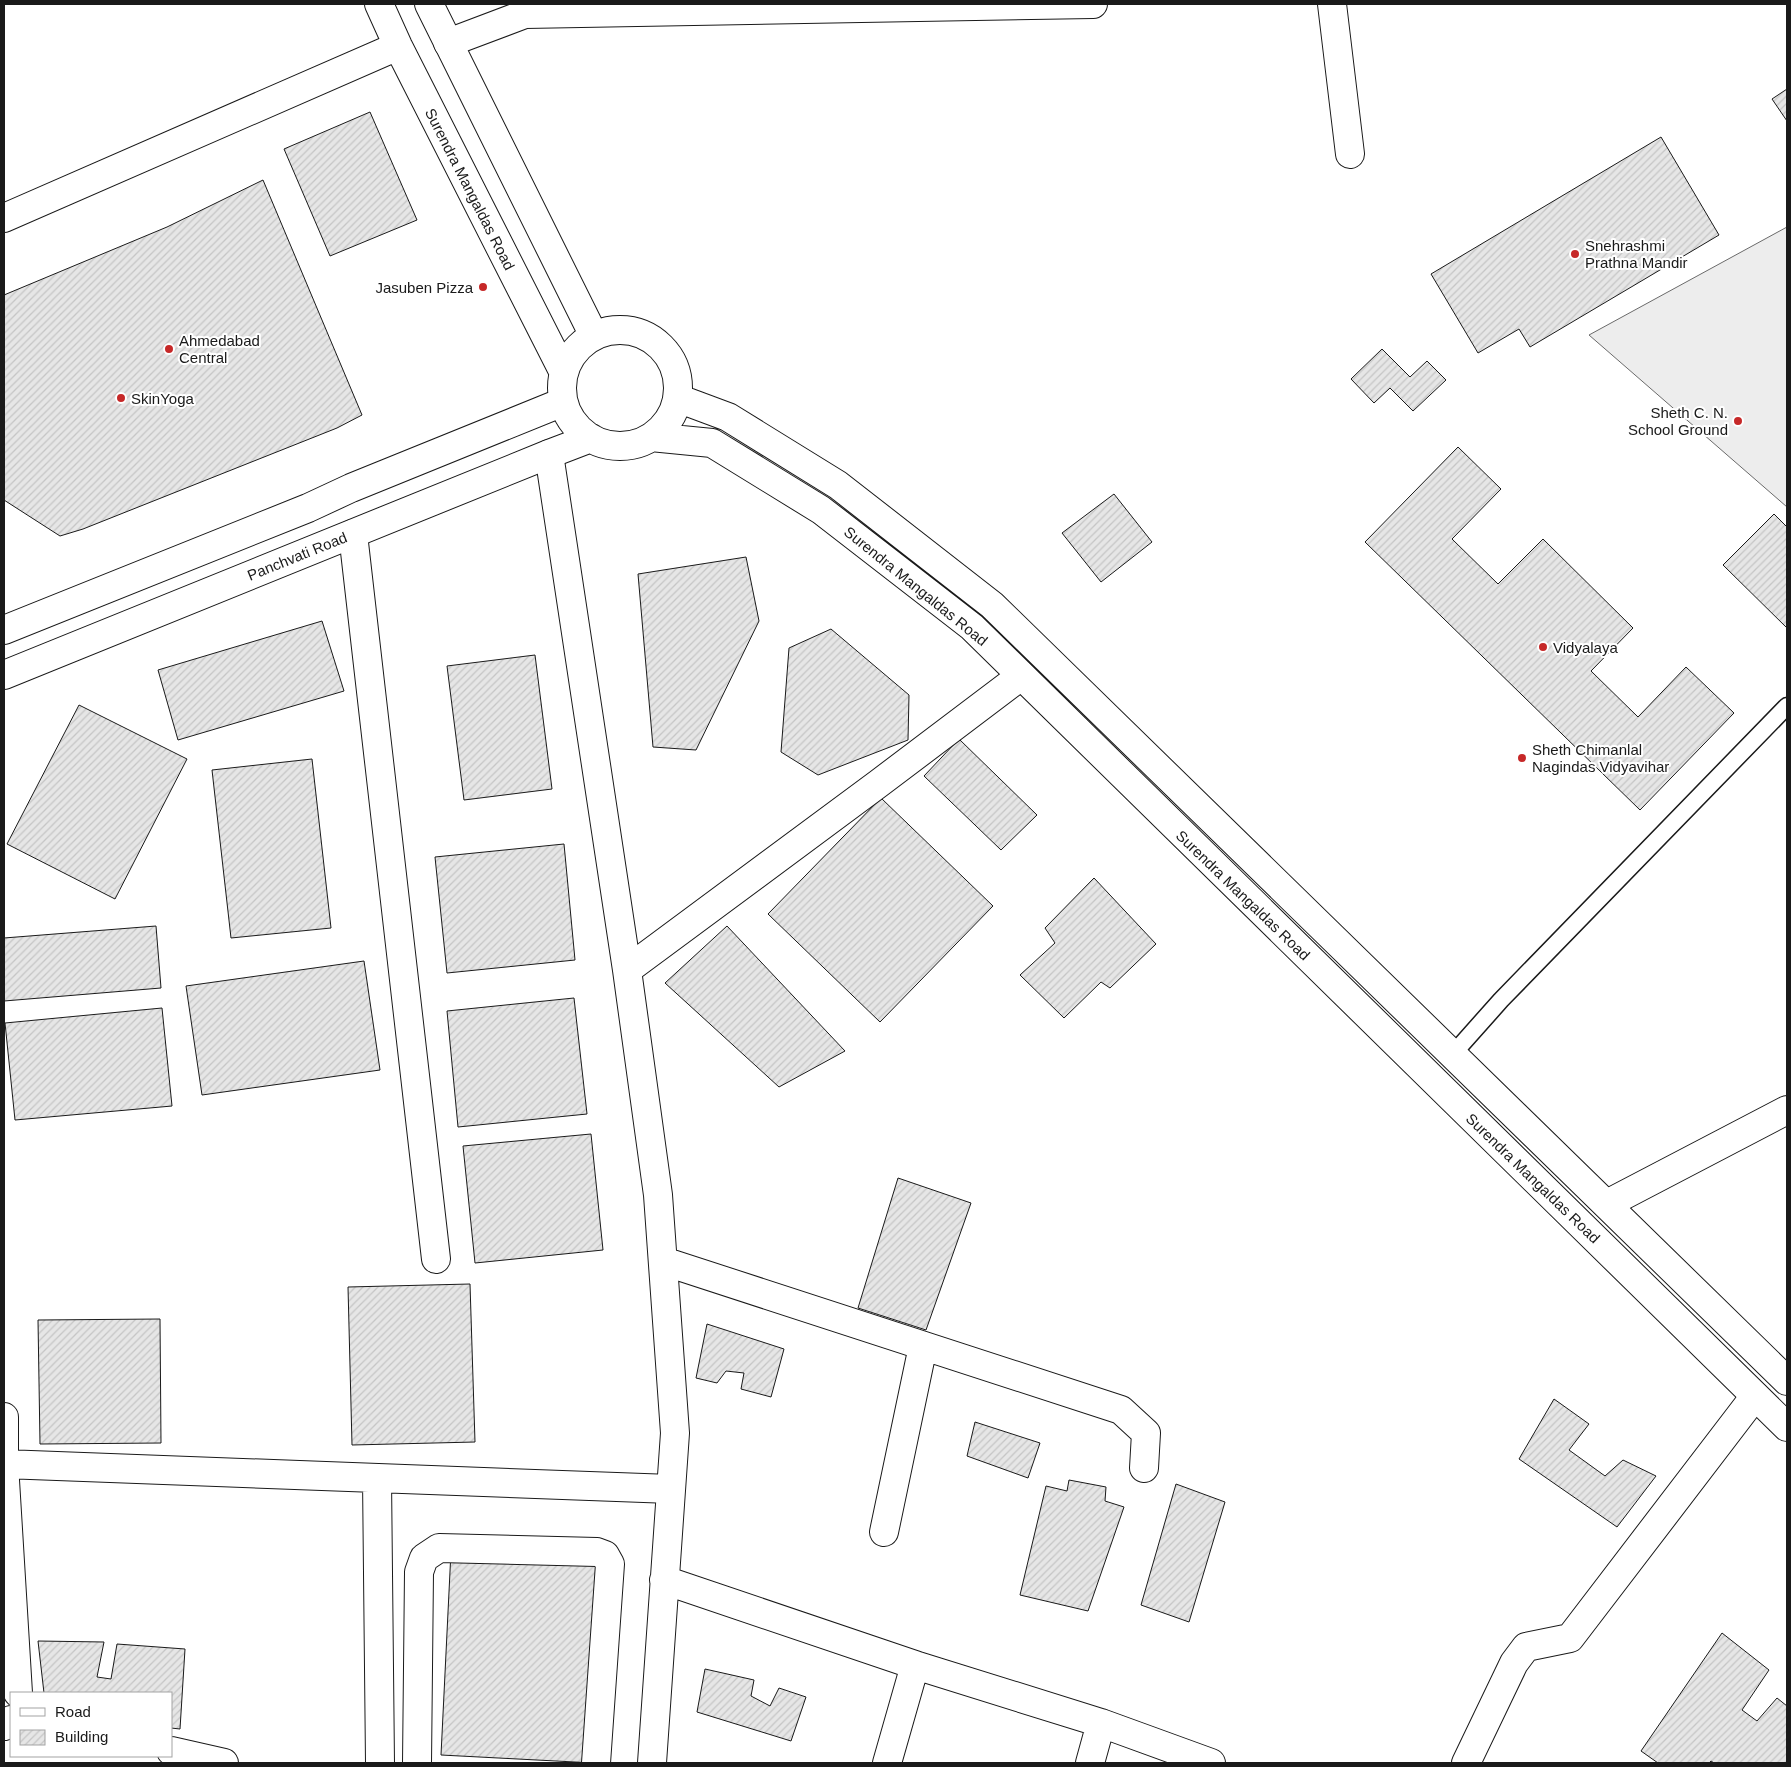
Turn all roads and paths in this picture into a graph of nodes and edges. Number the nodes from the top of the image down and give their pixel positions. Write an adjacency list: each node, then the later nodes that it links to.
1 (379, 4): 6 (street, Surendra Mangaldas Road)
2 (429, 4): 5 (street)
3 (1093, 4): 5 (street)
4 (1332, 4): 7 (street)
5 (448, 42): 9 (street)
6 (398, 46): 8 (street); 10 (street, Surendra Mangaldas Road)
7 (1350, 154)
8 (4, 218)
9 (594, 336): 10 (street); 11 (street)
10 (564, 373): 12 (street)
11 (677, 398): 13 (street); 22 (street, Surendra Mangaldas Road)
12 (563, 402): 14 (street); 17 (street)
13 (651, 437): 14 (street); 19 (street, Surendra Mangaldas Road)
14 (591, 438): 15 (street, Panchvati Road)
15 (549, 454): 16 (street, Panchvati Road); 21 (street)
16 (353, 534): 18 (street, Panchvati Road); 25 (street)
17 (4, 630)
18 (4, 675)
19 (1020, 676): 21 (street); 29 (street, Surendra Mangaldas Road)
20 (1787, 706): 22 (lane)
21 (627, 970): 26 (street)
22 (1453, 1054): 24 (street, Surendra Mangaldas Road)
23 (1787, 1110): 24 (street)
24 (1607, 1204): 28 (street, Surendra Mangaldas Road)
25 (436, 1259)
26 (663, 1261): 27 (street); 35 (street)
27 (923, 1346): 33 (street); 36 (street)
28 (1787, 1380)
29 (1756, 1396): 31 (street, Surendra Mangaldas Road); 50 (street)
30 (4, 1416): 32 (street)
31 (1787, 1428)
32 (4, 1464): 34 (street); 39 (street)
33 (1144, 1468)
34 (377, 1478): 35 (street); 43 (street)
35 (671, 1489): 37 (street)
36 (884, 1532)
37 (664, 1580): 38 (street); 46 (street)
38 (915, 1665): 40 (street); 47 (street)
39 (18, 1692)
40 (1101, 1723): 48 (street); 49 (street)
41 (172, 1751): 42 (street)
42 (224, 1763)
43 (380, 1763)
44 (417, 1763): 45 (street)
45 (596, 1763)
46 (652, 1763)
47 (887, 1763)
48 (1090, 1763)
49 (1211, 1763)
50 (1466, 1763)

